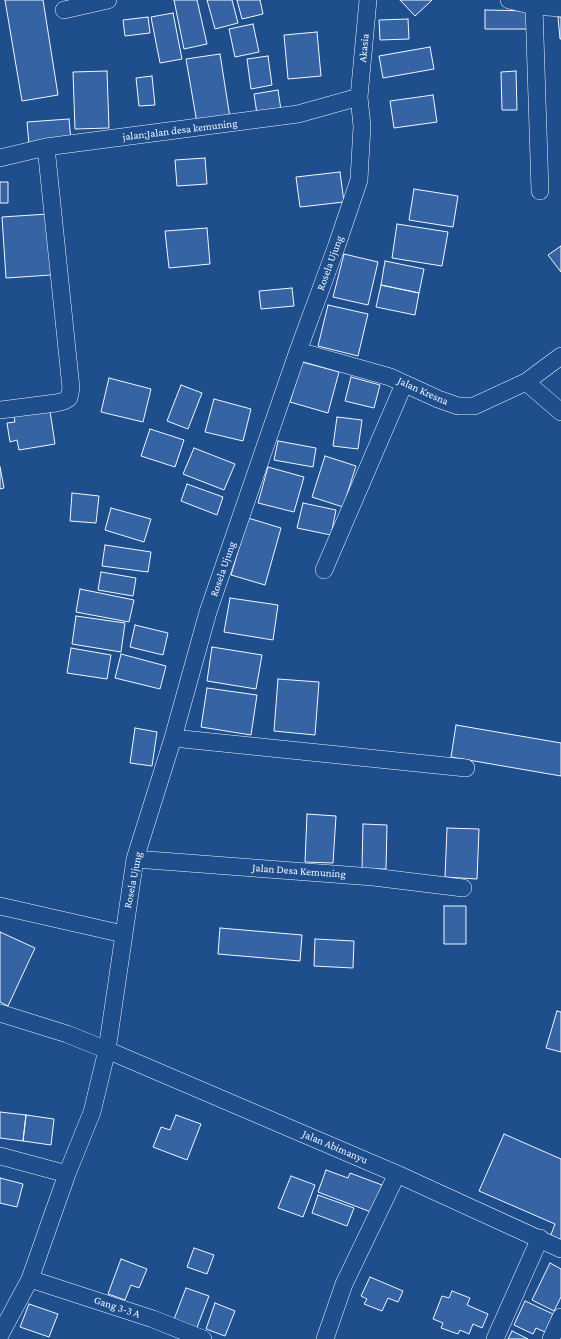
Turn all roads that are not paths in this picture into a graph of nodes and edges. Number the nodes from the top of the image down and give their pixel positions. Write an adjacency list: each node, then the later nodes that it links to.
1 (108, 0): 6 (street)
2 (368, 0): 7 (street, Akasia)
3 (509, 0): 4 (street)
4 (534, 6): 5 (street); 10 (street)
5 (561, 8)
6 (64, 10)
7 (359, 97): 8 (street, jalan;Jalan desa kemuning); 11 (street, Rosela Ujung)
8 (46, 147): 9 (street, jalan;Jalan desa kemuning); 15 (street)
9 (0, 158)
10 (540, 191)
11 (298, 351): 14 (street, Jalan Kresna); 18 (street, Rosela Ujung)
12 (561, 356): 13 (street, Jalan Kresna)
13 (526, 382): 14 (street, Jalan Kresna); 16 (street)
14 (404, 384): 17 (street)
15 (0, 410)
16 (561, 412)
17 (324, 570)
18 (174, 738): 19 (street); 20 (street, Rosela Ujung)
19 (466, 768)
20 (135, 859): 21 (street, Jalan Desa Kemuning); 23 (street, Rosela Ujung)
21 (463, 888)
22 (0, 906): 23 (street)
23 (123, 934): 25 (street, Rosela Ujung)
24 (0, 1013): 25 (street, Jalan Abimanyu)
25 (107, 1050): 27 (street, Rosela Ujung); 28 (street, Jalan Abimanyu)
26 (0, 1156): 27 (street)
27 (66, 1174): 31 (street, Rosela Ujung)
28 (397, 1174): 29 (street, Jalan Abimanyu); 35 (street)
29 (540, 1238): 30 (street, Jalan Abimanyu); 36 (street)
30 (561, 1249)
31 (30, 1278): 33 (street, Rosela Ujung); 34 (street, Gang 3-3 A)
32 (561, 1317): 37 (street)
33 (0, 1335)
34 (203, 1339)
35 (326, 1339)
36 (495, 1339)
37 (551, 1339)

